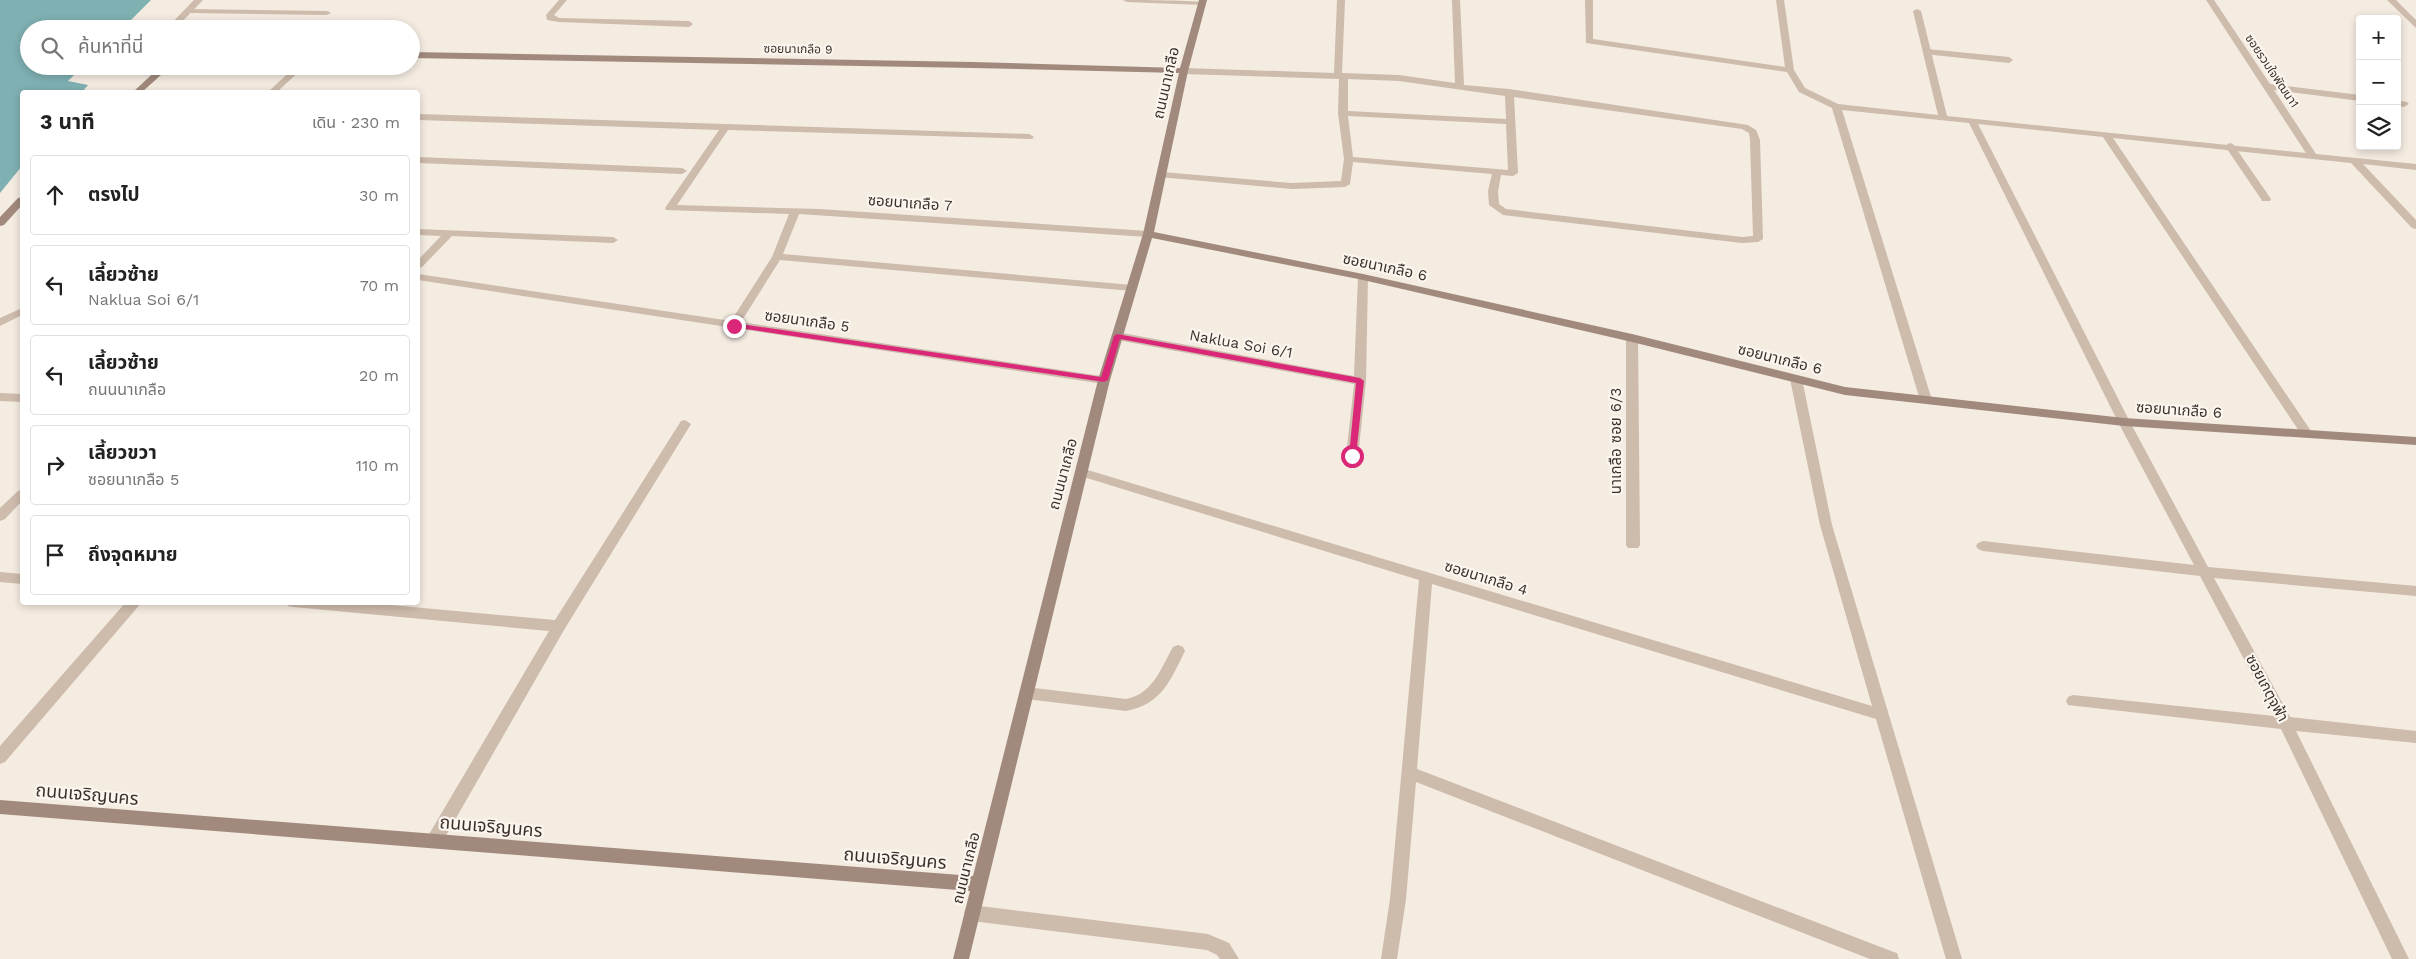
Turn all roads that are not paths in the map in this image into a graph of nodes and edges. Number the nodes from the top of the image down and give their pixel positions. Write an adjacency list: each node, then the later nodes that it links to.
1 (200, 0): 11 (street)
2 (563, 0): 15 (street)
3 (1127, 0): 10 (street)
4 (1342, 0): 24 (street)
5 (1456, 0): 25 (street)
6 (1589, 0): 20 (street)
7 (1780, 0): 20 (street)
8 (2210, 0): 26 (street, ซอยรวมใจพัฒนา1)
9 (2391, 0): 16 (street)
10 (1202, 2): 21 (street, ถนนนาเกลือ)
11 (188, 11): 13 (street); 14 (street)
12 (1917, 11): 17 (street)
13 (327, 13)
14 (179, 20)
15 (689, 24)
16 (2416, 25)
17 (1927, 52): 19 (street); 34 (street)
18 (420, 55): 21 (street, ซอยนาเกลือ 9)
19 (2009, 60)
20 (1790, 70): 31 (street)
21 (1184, 71): 24 (street); 48 (street, ถนนนาเกลือ)
22 (157, 75): 27 (street)
23 (290, 75): 28 (street)
24 (1341, 75): 25 (street); 32 (street)
25 (1460, 85): 29 (street)
26 (2266, 86): 30 (street); 41 (street, ซอยรวมใจพัฒนา1)
27 (139, 90)
28 (274, 90)
29 (1509, 92): 36 (street); 47 (street)
30 (2356, 97)
31 (1836, 106): 34 (street); 73 (street)
32 (1343, 113): 36 (street); 42 (street)
33 (420, 116): 37 (street)
34 (1944, 118): 35 (street)
35 (1972, 121): 38 (street); 74 (street, ซอยเกตุจุฟ้า)
36 (1512, 122): 47 (street)
37 (726, 126): 39 (street); 51 (street, ซอยนาเกลือ 7)
38 (2105, 134): 40 (street); 76 (street)
39 (1028, 137)
40 (2230, 146): 41 (street); 49 (street)
41 (2313, 156): 44 (street)
42 (1349, 159): 47 (street); 48 (street)
43 (420, 160): 46 (street)
44 (2353, 160): 45 (street); 53 (street)
45 (2416, 167)
46 (682, 170)
47 (1497, 172)
48 (1162, 176): 56 (street, ถนนนาเกลือ)
49 (2266, 199)
50 (20, 202): 52 (street)
51 (795, 211): 56 (street, ซอยนาเกลือ 7); 58 (street)
52 (0, 223)
53 (2416, 226)
54 (420, 232): 55 (street)
55 (449, 234): 57 (street); 59 (street)
56 (1148, 234): 61 (street, ซอยนาเกลือ 6); 62 (street, ถนนนาเกลือ)
57 (613, 240)
58 (778, 257): 62 (street); 65 (street)
59 (420, 263)
60 (420, 277): 65 (street, ซอยนาเกลือ 5)
61 (1363, 277): 67 (street, ซอยนาเกลือ 6); 70 (street)
62 (1132, 288): 66 (street, ถนนนาเกลือ)
63 (20, 312): 64 (street)
64 (0, 322)
65 (734, 326): 69 (street, ซอยนาเกลือ 5)
66 (1117, 336): 69 (street, ถนนนาเกลือ); 70 (street, Naklua Soi 6/1)
67 (1632, 338): 68 (street, ซอยนาเกลือ 6); 82 (street, นาเกลือ ซอย 6/3)
68 (1796, 379): 73 (street, ซอยนาเกลือ 6); 95 (street)
69 (1104, 380): 79 (street, ถนนนาเกลือ)
70 (1360, 381): 78 (street)
71 (0, 397): 72 (street)
72 (20, 398)
73 (1926, 400): 74 (street, ซอยนาเกลือ 6)
74 (2124, 422): 76 (street, ซอยนาเกลือ 6); 84 (street, ซอยเกตุจุฟ้า)
75 (685, 424): 91 (street)
76 (2307, 434): 77 (street, ซอยนาเกลือ 6)
77 (2416, 441)
78 (1352, 456)
79 (1081, 472): 85 (street, ซอยนาเกลือ 4); 93 (street, ถนนนาเกลือ)
80 (20, 496): 81 (street)
81 (0, 516)
82 (1633, 545)
83 (1983, 546): 84 (street)
84 (2206, 572): 88 (street); 96 (street, ซอยเกตุจุฟ้า)
85 (1426, 576): 95 (street, ซอยนาเกลือ 4); 99 (street)
86 (0, 577): 87 (street)
87 (20, 579)
88 (2416, 591)
89 (132, 605): 98 (street)
90 (326, 605): 91 (street)
91 (559, 626): 101 (street)
92 (1178, 651): 93 (street)
93 (1026, 693): 102 (street, ถนนนาเกลือ)
94 (2074, 701): 96 (street)
95 (1882, 715): 108 (street)
96 (2285, 723): 97 (street); 109 (street, ซอยเกตุจุฟ้า)
97 (2416, 737)
98 (0, 758)
99 (1409, 773): 106 (street); 107 (street)
100 (0, 807): 101 (street, ถนนเจริญนคร)
101 (434, 841): 102 (street, ถนนเจริญนคร)
102 (979, 884): 103 (street, ถนนนาเกลือ)
103 (972, 913): 104 (street, ถนนนาเกลือ); 105 (street)
104 (961, 959)
105 (1230, 959)
106 (1389, 959)
107 (1891, 959)
108 (1954, 959)
109 (2401, 959)

